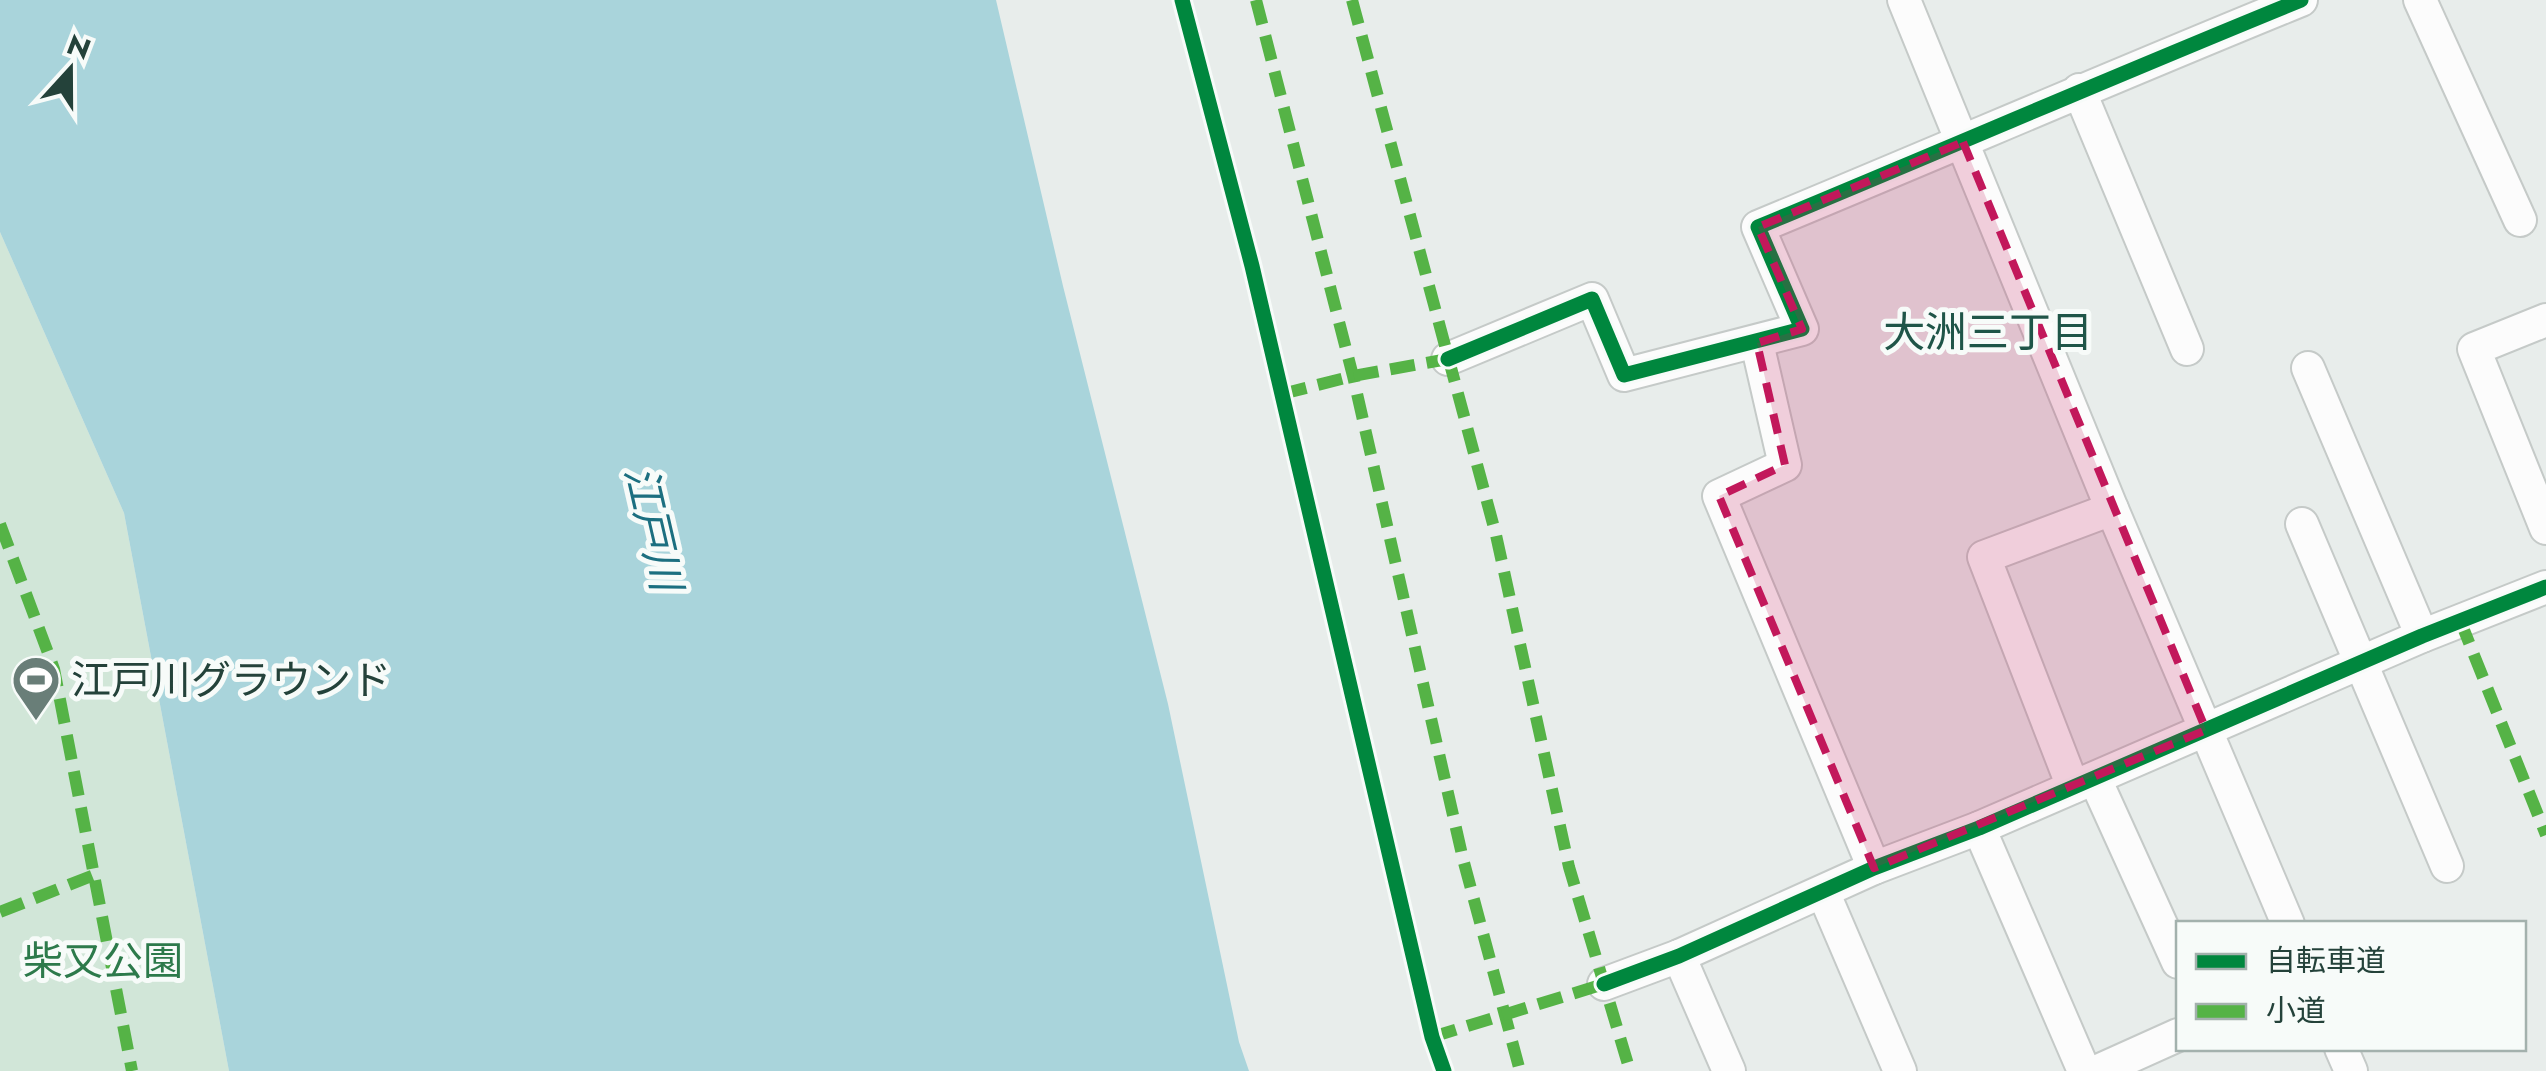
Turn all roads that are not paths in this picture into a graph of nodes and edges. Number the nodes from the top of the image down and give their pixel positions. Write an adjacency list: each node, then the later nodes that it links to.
1 (1904, 0): 5 (street)
2 (2301, 0): 4 (street)
3 (2420, 0): 6 (street)
4 (2078, 90): 5 (street); 9 (street)
5 (1963, 142): 8 (street); 12 (street)
6 (2520, 220)
7 (2546, 320): 14 (street)
8 (1757, 343): 10 (street); 22 (street)
9 (2187, 348)
10 (1448, 359)
11 (2308, 368): 16 (street)
12 (2112, 509): 18 (street); 19 (street)
13 (2302, 524): 17 (street)
14 (2546, 528)
15 (2546, 587): 16 (street)
16 (2422, 636): 17 (street)
17 (2363, 661): 18 (street); 21 (street)
18 (2206, 730): 19 (street); 24 (street)
19 (2084, 783): 20 (street); 26 (street)
20 (1979, 828): 22 (street); 31 (street)
21 (2447, 866)
22 (1874, 868): 23 (street)
23 (1824, 894): 25 (street); 30 (street)
24 (2287, 921)
25 (1679, 956): 27 (street); 29 (street)
26 (2176, 958)
27 (1604, 984)
28 (2176, 1036): 32 (street)
29 (1729, 1071)
30 (1900, 1071)
31 (2084, 1071)
32 (2098, 1071)

